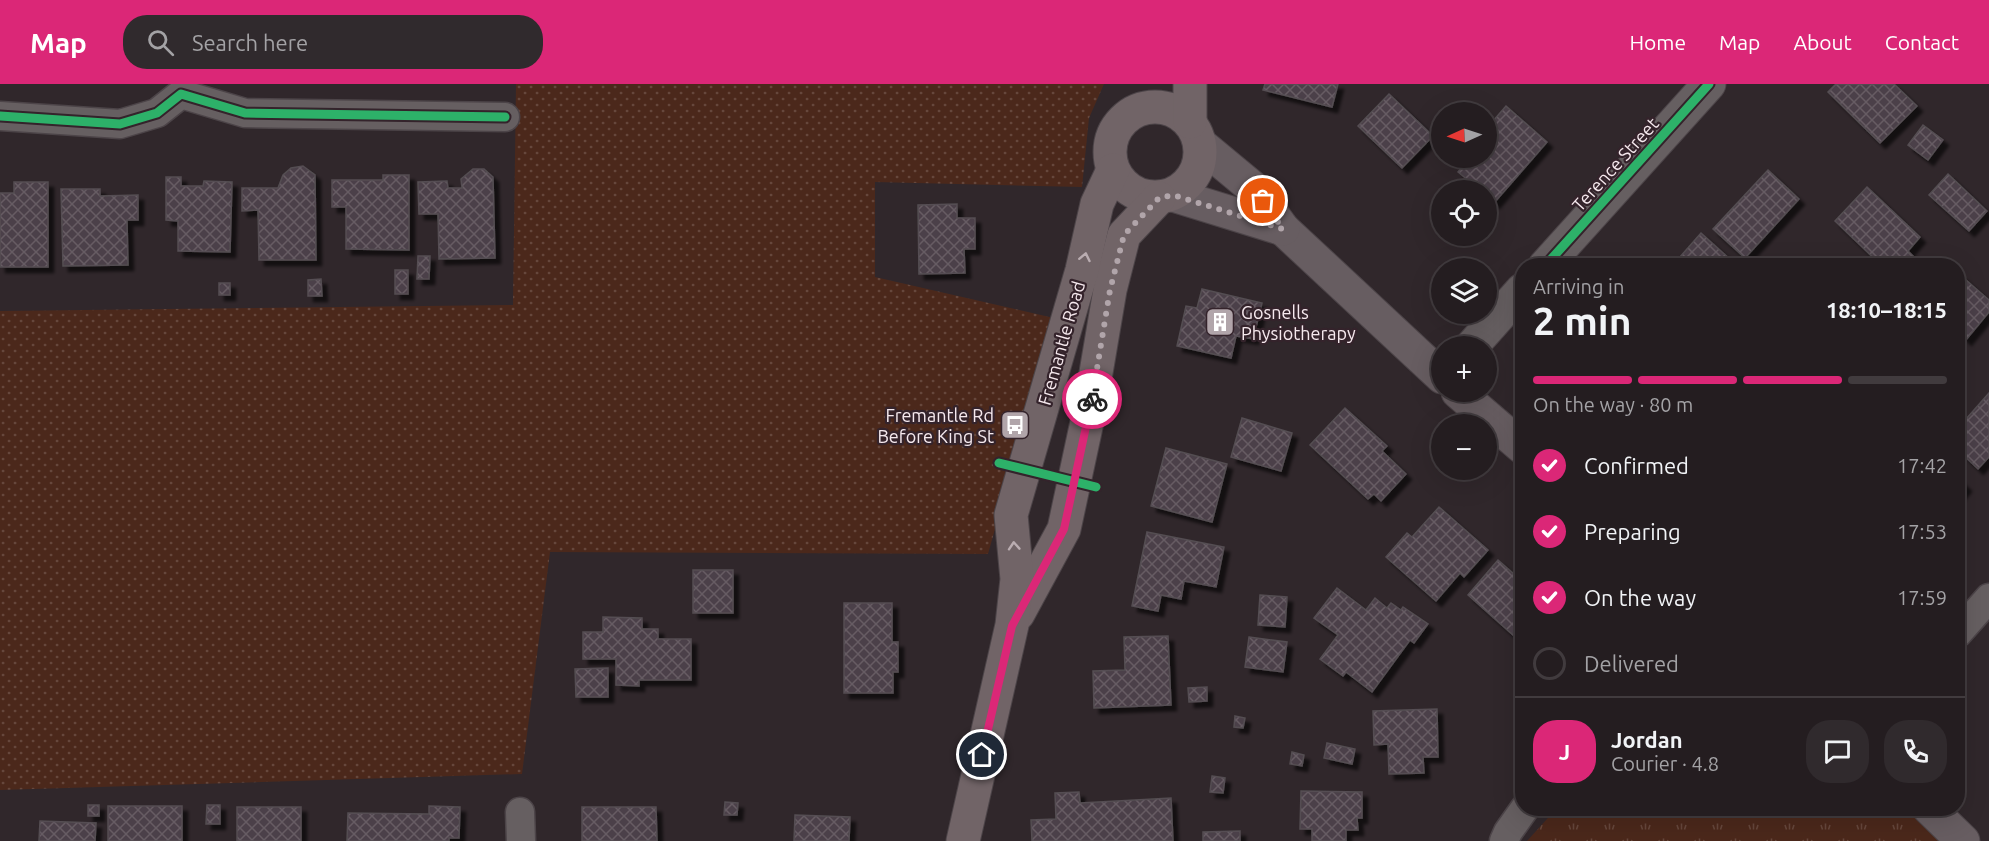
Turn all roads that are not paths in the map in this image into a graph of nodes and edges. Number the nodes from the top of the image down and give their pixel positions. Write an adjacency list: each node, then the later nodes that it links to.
1 (1134, 84): 7 (main road)
2 (1190, 84): 8 (main road)
3 (1709, 84): 12 (street, Terence Street)
4 (181, 89): 5 (street); 6 (street)
5 (0, 116)
6 (505, 117)
7 (1125, 117): 8 (main road); 9 (main road)
8 (1195, 133): 10 (main road); 11 (main road)
9 (1113, 170): 10 (main road); 20 (main road, Fremantle Road, one-way to 9)
10 (1166, 196): 11 (main road); 20 (main road, Fremantle Road)
11 (1283, 229): 15 (main road)
12 (1552, 258)
13 (1515, 298): 14 (street)
14 (1481, 336)
15 (1431, 367)
16 (1470, 402): 17 (main road)
17 (1515, 441)
18 (1989, 598): 19 (street)
19 (1965, 625)
20 (1012, 626): 25 (main road, Fremantle Road)
21 (520, 812): 24 (street)
22 (1520, 816): 26 (street)
23 (1937, 816): 27 (main road)
24 (521, 841)
25 (963, 841)
26 (1504, 841)
27 (1963, 841)

